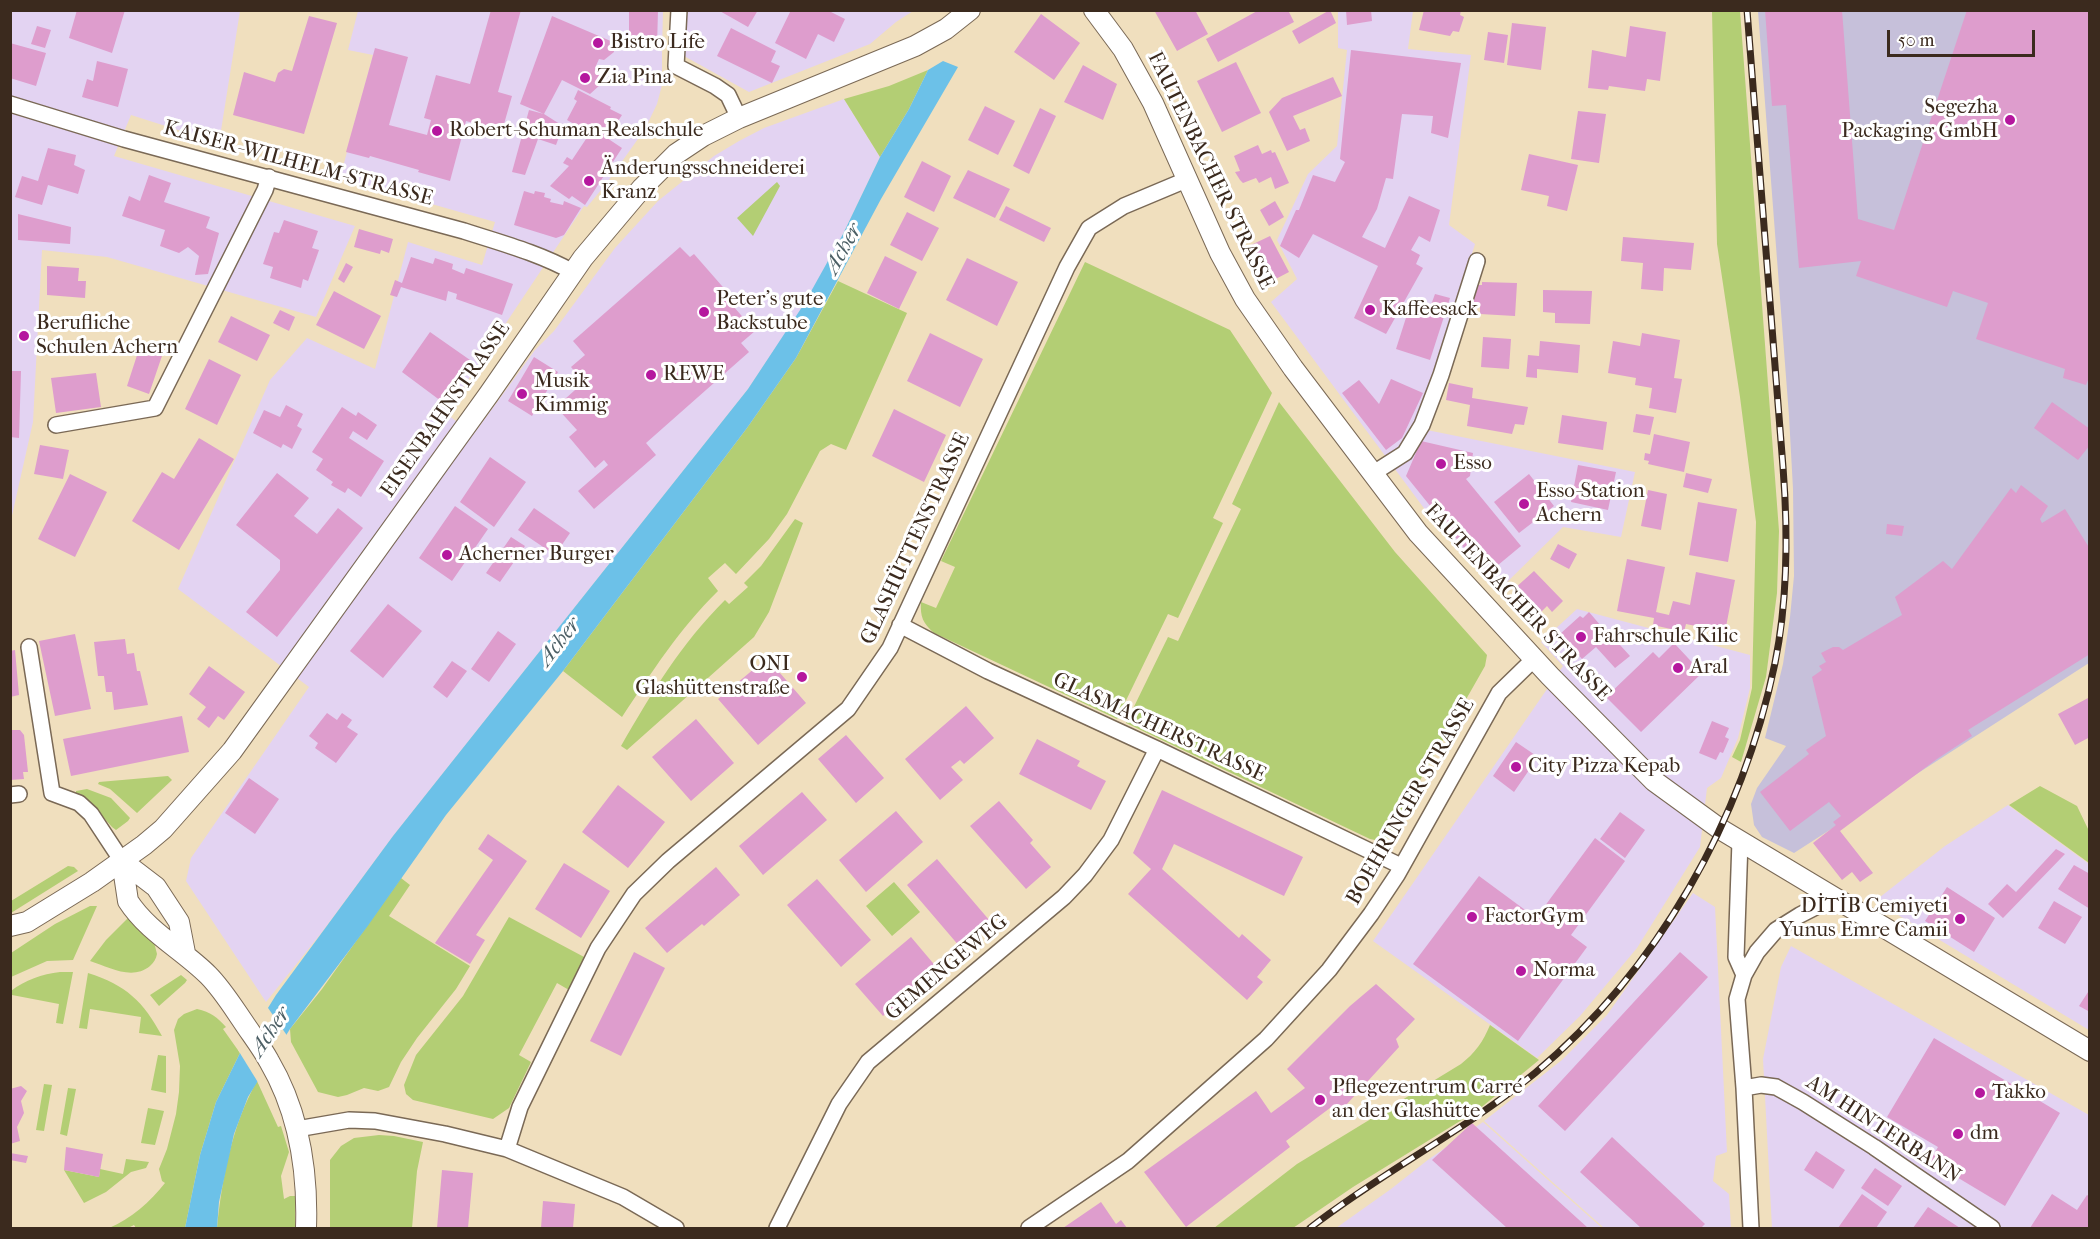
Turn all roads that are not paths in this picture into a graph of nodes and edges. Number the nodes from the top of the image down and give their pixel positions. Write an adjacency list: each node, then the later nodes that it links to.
1 (679, 10): 5 (street)
2 (970, 10): 5 (street, EISENBAHNSTRASSE)
3 (1094, 10): 7 (street, FAUTENBACHER STRASSE)
4 (10, 104): 6 (street, KAISER-WILHELM-STRASSE)
5 (739, 118): 9 (street, EISENBAHNSTRASSE)
6 (269, 177): 9 (street, KAISER-WILHELM-STRASSE); 10 (street)
7 (1186, 180): 11 (street, FAUTENBACHER STRASSE); 12 (street, GLASHÜTTENSTRASSE)
8 (1477, 261): 11 (street)
9 (573, 272): 17 (street, EISENBAHNSTRASSE)
10 (56, 424)
11 (1372, 474): 14 (street, FAUTENBACHER STRASSE)
12 (900, 625): 15 (street, GLASMACHERSTRASSE); 27 (street, GLASHÜTTENSTRASSE)
13 (29, 647): 17 (street)
14 (1534, 659): 16 (street, FAUTENBACHER STRASSE); 18 (street, BOEHRINGER STRASSE)
15 (1157, 748): 18 (street, GLASMACHERSTRASSE); 30 (street, GEMENGEWEG)
16 (1740, 841): 19 (street, FAUTENBACHER STRASSE); 23 (street)
17 (122, 861): 20 (street, EISENBAHNSTRASSE); 22 (street); 22 (street)
18 (1401, 866): 31 (street, BOEHRINGER STRASSE)
19 (1835, 897): 23 (street); 24 (street, FAUTENBACHER STRASSE)
20 (19, 924): 21 (street, EISENBAHNSTRASSE)
21 (10, 940)
22 (185, 953): 26 (street)
23 (1744, 975): 25 (street)
24 (2090, 1051)
25 (1744, 1088): 32 (street); 33 (street, AM HINTERBANN)
26 (297, 1129): 27 (street); 28 (street)
27 (507, 1149): 29 (street)
28 (306, 1228)
29 (676, 1228)
30 (777, 1228)
31 (1029, 1228)
32 (1751, 1228)
33 (1992, 1228)

